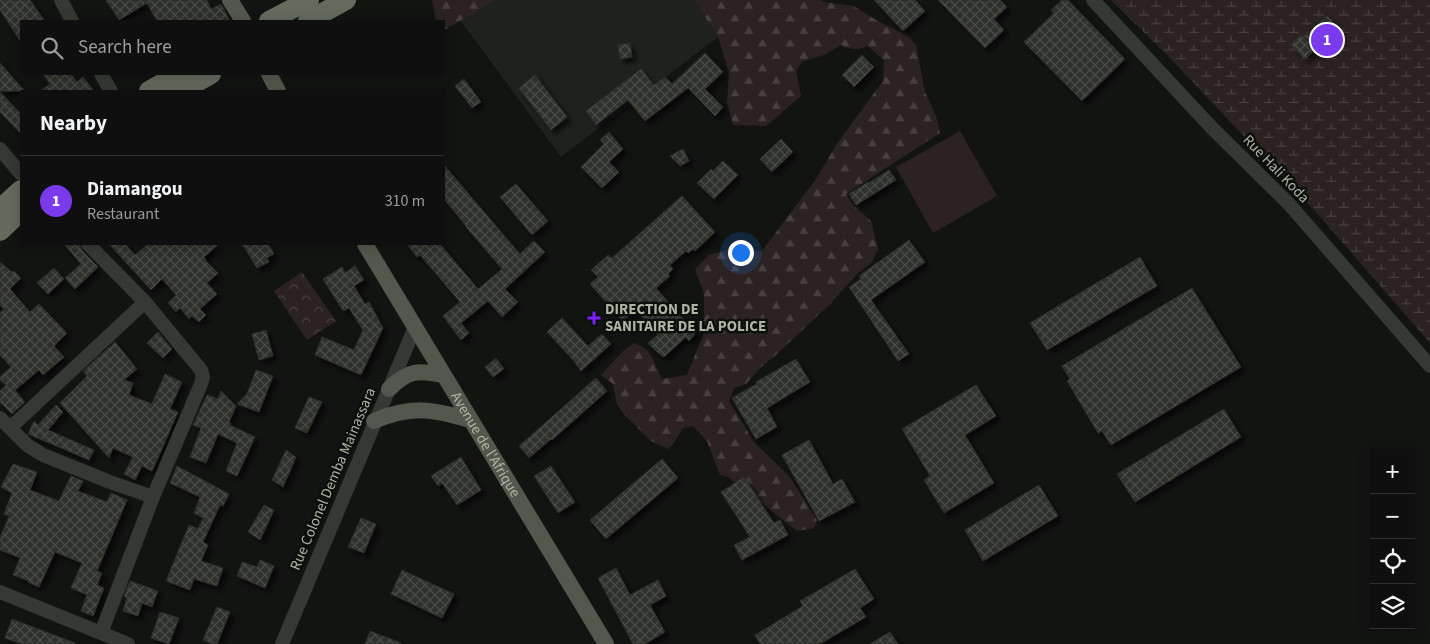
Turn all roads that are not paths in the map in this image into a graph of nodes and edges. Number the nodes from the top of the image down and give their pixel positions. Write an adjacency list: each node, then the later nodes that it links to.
1 (60, 0): 6 (street)
2 (230, 0): 7 (main road)
3 (309, 0): 8 (highway)
4 (346, 0): 9 (highway)
5 (1093, 0): 28 (street, Rue Hali Koda)
6 (71, 20)
7 (241, 20)
8 (272, 20)
9 (310, 20)
10 (103, 75): 14 (street)
11 (177, 75): 15 (highway)
12 (210, 75): 16 (highway)
13 (270, 75): 17 (main road)
14 (110, 90)
15 (151, 90)
16 (183, 90)
17 (277, 90)
18 (0, 149): 19 (street)
19 (20, 173)
20 (20, 191): 21 (highway)
21 (0, 209)
22 (20, 212): 23 (highway)
23 (0, 231)
24 (89, 245): 26 (street)
25 (366, 245): 27 (main road, Avenue de l'Afrique)
26 (145, 302): 34 (street); 35 (street)
27 (414, 328): 29 (main road, Avenue de l'Afrique); 30 (street, Rue Colonel Demba Mainassara)
28 (1430, 366)
29 (443, 375): 30 (main road); 32 (main road, Avenue de l'Afrique)
30 (389, 389): 33 (street, Rue Colonel Demba Mainassara)
31 (0, 418): 34 (street)
32 (470, 420): 33 (main road); 40 (main road, Avenue de l'Afrique)
33 (374, 422): 39 (street, Rue Colonel Demba Mainassara)
34 (10, 428): 35 (street)
35 (153, 497): 37 (street)
36 (0, 592): 37 (street)
37 (101, 633): 38 (street)
38 (128, 644)
39 (282, 644)
40 (606, 644)

